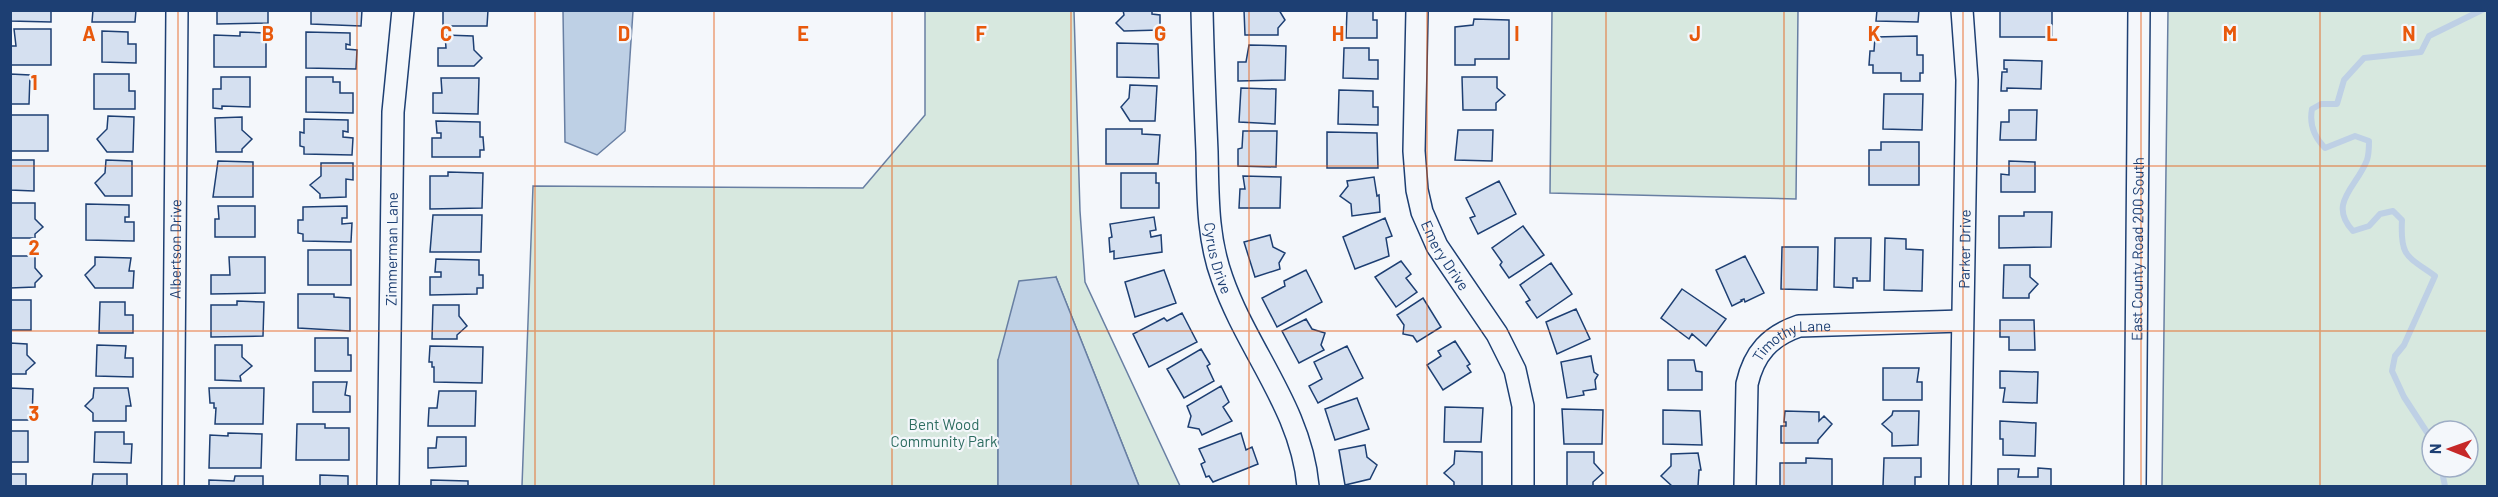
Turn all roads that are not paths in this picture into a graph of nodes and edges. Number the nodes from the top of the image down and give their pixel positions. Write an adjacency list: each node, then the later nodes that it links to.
1 (177, 10): 8 (street, Albertson Drive)
2 (402, 10): 9 (street, Zimmerman Lane)
3 (1202, 10): 10 (street, Cyrus Drive)
4 (1417, 10): 11 (street, Emery Drive)
5 (1962, 10): 7 (street, Parker Drive)
6 (2139, 10): 14 (street, East County Road 200 South)
7 (1962, 321): 12 (street, Timothy Lane); 13 (street, Parker Drive)
8 (173, 486)
9 (388, 486)
10 (1308, 486)
11 (1523, 486)
12 (1745, 486)
13 (1960, 486)
14 (2135, 486)

